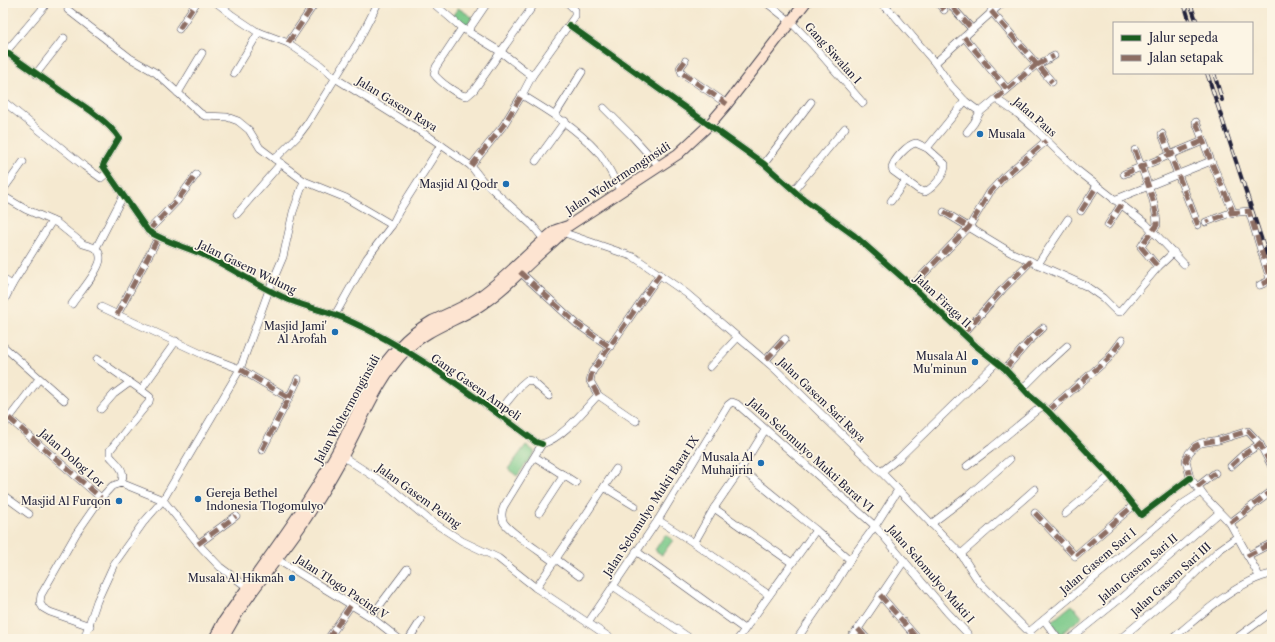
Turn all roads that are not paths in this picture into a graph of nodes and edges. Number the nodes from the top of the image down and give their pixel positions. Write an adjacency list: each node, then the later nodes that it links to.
1 (196, 3): 21 (street)
2 (217, 3): 24 (street, Jalan Gasem Raya)
3 (315, 3): 27 (street)
4 (378, 3): 39 (street)
5 (433, 3): 23 (street)
6 (487, 3): 23 (street)
7 (535, 3): 28 (street)
8 (767, 3): 19 (street, Gang Siwalan I)
9 (805, 3): 19 (main road, Jalan Woltermonginsidi)
10 (881, 3): 33 (street)
11 (938, 3): 18 (street)
12 (1002, 3): 14 (street)
13 (569, 4): 20 (street)
14 (989, 6): 22 (street); 34 (street)
15 (44, 8): 29 (street)
16 (953, 8): 22 (street)
17 (68, 10): 42 (street)
18 (944, 10)
19 (791, 22): 48 (street, Gang Siwalan I); 49 (main road, Jalan Woltermonginsidi)
20 (569, 25): 38 (street); 55 (street, Jalan Firaga II)
21 (179, 29)
22 (972, 29): 25 (street)
23 (465, 30): 28 (street); 28 (street)
24 (259, 32): 27 (street, Jalan Gasem Raya); 36 (street)
25 (964, 37): 33 (street); 41 (street)
26 (64, 38): 37 (street)
27 (288, 43): 39 (street, Jalan Gasem Raya)
28 (500, 52): 38 (street)
29 (5, 53): 37 (street)
30 (202, 53): 42 (street)
31 (1054, 56): 34 (street)
32 (685, 61): 49 (street)
33 (935, 63): 46 (street)
34 (1037, 65): 40 (street); 41 (street)
35 (582, 72): 52 (street)
36 (234, 73)
37 (36, 74): 73 (street)
38 (532, 76): 43 (street)
39 (335, 78): 61 (street, Jalan Gasem Raya); 65 (street)
40 (1052, 82)
41 (1008, 89): 44 (street)
42 (178, 94): 65 (street)
43 (522, 95): 52 (street); 70 (street)
44 (996, 99): 51 (street, Jalan Paus); 59 (street, Jalan Paus)
45 (3, 101): 73 (street)
46 (965, 101): 51 (street); 62 (street)
47 (811, 102): 69 (street)
48 (863, 103)
49 (727, 104): 55 (main road, Jalan Woltermonginsidi)
50 (604, 108): 71 (street)
51 (980, 112): 57 (street, Jalan Paus)
52 (555, 115): 53 (street)
53 (565, 121): 66 (street); 83 (street)
54 (1196, 122): 60 (street)
55 (709, 125): 69 (street, Jalan Firaga II); 71 (main road, Jalan Woltermonginsidi)
56 (845, 128): 82 (street)
57 (966, 132)
58 (1162, 134): 64 (street)
59 (1046, 140): 79 (street, Jalan Paus); 98 (street)
60 (1203, 141): 64 (street); 67 (street)
61 (441, 145): 70 (street, Jalan Gasem Raya); 95 (street)
62 (927, 148): 77 (street); 77 (street)
63 (1135, 150): 72 (street)
64 (1171, 154): 72 (street); 75 (street)
65 (278, 161): 78 (street); 91 (street)
66 (536, 161)
67 (1211, 161): 75 (street); 90 (street)
68 (23, 162): 81 (street)
69 (764, 164): 82 (street, Jalan Firaga II)
70 (471, 166): 103 (street, Jalan Gasem Raya)
71 (660, 167): 83 (main road, Jalan Woltermonginsidi)
72 (1141, 167): 74 (street); 80 (street)
73 (107, 173): 85 (street, Jalan Gasem Wulung)
74 (1124, 174)
75 (1179, 175): 80 (street); 97 (street)
76 (196, 176): 101 (street)
77 (906, 180): 86 (street)
78 (304, 182): 95 (street); 115 (street)
79 (1097, 186): 87 (street, Jalan Paus); 88 (street)
80 (1149, 186): 87 (street); 100 (street)
81 (3, 190)
82 (794, 190): 114 (street, Jalan Firaga II)
83 (621, 192): 99 (main road, Jalan Woltermonginsidi)
84 (3, 196): 93 (street)
85 (123, 196): 101 (street, Jalan Gasem Wulung); 104 (street)
86 (891, 201)
87 (1118, 202): 96 (street); 100 (street, Jalan Paus)
88 (1081, 211)
89 (944, 212): 98 (street)
90 (1230, 213): 94 (street); 113 (street)
91 (237, 214)
92 (1068, 219): 106 (street)
93 (52, 220): 104 (street); 112 (street)
94 (1206, 222)
95 (392, 225): 120 (street)
96 (1108, 225)
97 (1198, 225)
98 (970, 227): 106 (street); 114 (street)
99 (562, 229): 103 (main road, Jalan Woltermonginsidi); 110 (street, Jalan Gasem Sari Raya)
100 (1154, 231): 105 (street, Jalan Paus); 108 (street)
101 (148, 232): 102 (street, Jalan Gasem Wulung)
102 (158, 238): 115 (street, Jalan Gasem Wulung); 119 (street)
103 (547, 242): 109 (main road, Jalan Woltermonginsidi); 130 (main road, Jalan Woltermonginsidi)
104 (96, 248): 117 (street)
105 (1174, 252): 107 (street, Jalan Paus); 108 (street)
106 (1034, 263): 108 (street); 122 (street)
107 (1184, 264)
108 (1158, 267)
109 (520, 272): 129 (street); 130 (main road, Jalan Woltermonginsidi)
110 (660, 274): 123 (street, Jalan Gasem Sari Raya); 129 (street)
111 (3, 279): 112 (street)
112 (12, 285): 116 (street)
113 (1260, 285)
114 (912, 286): 122 (street, Jalan Firaga II)
115 (269, 290): 120 (street, Jalan Gasem Wulung); 135 (street)
116 (3, 303)
117 (72, 304)
118 (101, 307): 119 (street)
119 (117, 315): 126 (street)
120 (335, 316): 130 (street, Jalan Gasem Wulung)
121 (1043, 328): 136 (street)
122 (963, 334): 133 (street, Jalan Firaga II)
123 (738, 337): 131 (street, Jalan Gasem Sari Raya); 134 (street)
124 (785, 339): 131 (street)
125 (1122, 340): 148 (street)
126 (176, 342): 135 (street); 141 (street)
127 (3, 346): 137 (street)
128 (1067, 346): 140 (street)
129 (610, 347): 142 (street)
130 (402, 348): 149 (street, Gang Gasem Ampeli); 157 (main road, Jalan Woltermonginsidi)
131 (769, 357): 165 (street, Jalan Gasem Sari Raya)
132 (97, 359): 139 (street)
133 (998, 362): 136 (street, Jalan Firaga II); 165 (street)
134 (710, 367)
135 (240, 369): 144 (street); 179 (street)
136 (1005, 369): 140 (street, Jalan Firaga II)
137 (39, 379): 145 (street); 150 (street)
138 (298, 379): 144 (street)
139 (129, 383): 141 (street); 147 (street)
140 (1023, 388): 148 (street, Jalan Firaga II)
141 (140, 390): 170 (street)
142 (598, 395): 151 (street); 154 (street)
143 (549, 396): 149 (street)
144 (289, 398): 156 (street)
145 (64, 400)
146 (732, 402): 153 (street, Jalan Selomulyo Mukti Barat VI); 189 (street, Jalan Selomulyo Mukti Barat IX)
147 (100, 409)
148 (1045, 409): 160 (street); 168 (street, Jalan Firaga II)
149 (498, 414): 154 (street, Gang Gasem Ampeli)
150 (6, 417): 152 (street); 178 (street, Jalan Dolog Lor)
151 (636, 421)
152 (3, 426)
153 (765, 430): 164 (street); 192 (street, Jalan Selomulyo Mukti Barat VI)
154 (542, 444): 158 (street)
155 (1260, 444): 161 (street); 162 (street); 169 (street)
156 (262, 450)
157 (340, 455): 201 (main road, Jalan Woltermonginsidi); 211 (street, Jalan Gasem Peting)
158 (535, 457): 167 (street); 202 (street)
159 (1009, 460): 191 (street)
160 (966, 466)
161 (1231, 466)
162 (1272, 467)
163 (616, 469): 172 (street)
164 (741, 470): 182 (street); 193 (street)
165 (881, 472): 174 (street, Jalan Gasem Sari Raya)
166 (1215, 473): 175 (street, Jalan Gasem Sari I)
167 (564, 475): 171 (street); 183 (street)
168 (1110, 476): 181 (street, Jalan Firaga II); 187 (street)
169 (1190, 478): 175 (street); 181 (street, Jalan Firaga II)
170 (122, 483): 178 (street, Jalan Dolog Lor); 179 (street, Jalan Dolog Lor)
171 (576, 483)
172 (604, 487): 180 (street); 202 (street)
173 (1035, 489): 199 (street)
174 (898, 490): 191 (street, Jalan Gasem Sari Raya); 192 (street)
175 (1199, 490): 185 (street); 219 (street, Jalan Gasem Sari I)
176 (1272, 491): 190 (street)
177 (3, 495): 186 (street)
178 (101, 498): 221 (street)
179 (163, 500): 197 (street, Jalan Dolog Lor); 221 (street)
180 (635, 506)
181 (1133, 506): 184 (street)
182 (714, 508): 195 (street); 205 (street)
183 (539, 513)
184 (1035, 513)
185 (1219, 513): 190 (street); 241 (street, Jalan Gasem Sari II)
186 (29, 514)
187 (1065, 514)
188 (236, 516): 197 (street)
189 (658, 520): 195 (street); 198 (street, Jalan Selomulyo Mukti Barat IX)
190 (1230, 523): 194 (street)
191 (931, 524): 199 (street, Jalan Gasem Sari Raya)
192 (875, 526): 203 (street); 204 (street, Jalan Selomulyo Mukti I)
193 (816, 530): 203 (street); 205 (street)
194 (1237, 537): 200 (street); 242 (street, Jalan Gasem Sari III)
195 (694, 543): 213 (street)
196 (1272, 543): 200 (street)
197 (198, 544): 212 (street, Jalan Dolog Lor)
198 (636, 551): 210 (street, Jalan Selomulyo Mukti Barat IX); 222 (street)
199 (961, 554): 224 (street, Jalan Gasem Sari Raya)
200 (1247, 556): 209 (street)
201 (274, 557): 212 (main road, Jalan Woltermonginsidi); 215 (street, Jalan Tlogo Pacing V)
202 (555, 560): 208 (street); 211 (street)
203 (850, 560): 235 (street)
204 (904, 561): 214 (street); 225 (street, Jalan Selomulyo Mukti I)
205 (792, 563): 213 (street)
206 (407, 569): 217 (street)
207 (1272, 574): 209 (street)
208 (578, 576)
209 (1259, 576): 243 (street)
210 (613, 586): 220 (street, Jalan Selomulyo Mukti Barat IX); 233 (street)
211 (536, 588): 220 (street, Jalan Gasem Peting)
212 (250, 590): 227 (main road, Jalan Woltermonginsidi); 228 (main road, Jalan Woltermonginsidi)
213 (769, 595): 222 (street)
214 (880, 595): 223 (street); 238 (street)
215 (351, 605): 217 (street, Jalan Tlogo Pacing V); 229 (street)
216 (1272, 612): 244 (street)
217 (371, 617): 230 (street, Jalan Tlogo Pacing V)
218 (421, 620): 231 (street)
219 (1044, 620): 224 (street, Jalan Gasem Sari I); 240 (street)
220 (588, 623): 232 (street, Jalan Gasem Peting)
221 (90, 626): 226 (street)
222 (744, 629): 234 (street)
223 (858, 629): 236 (street); 237 (street)
224 (1029, 632): 239 (street, Jalan Gasem Sari Raya)
225 (968, 638)
226 (85, 639)
227 (214, 639)
228 (223, 639)
229 (328, 639)
230 (399, 639)
231 (410, 639)
232 (612, 639)
233 (691, 639)
234 (738, 639)
235 (797, 639)
236 (848, 639)
237 (867, 639)
238 (918, 639)
239 (1033, 639)
240 (1058, 639)
241 (1070, 639)
242 (1120, 639)
243 (1172, 639)
244 (1235, 639)

